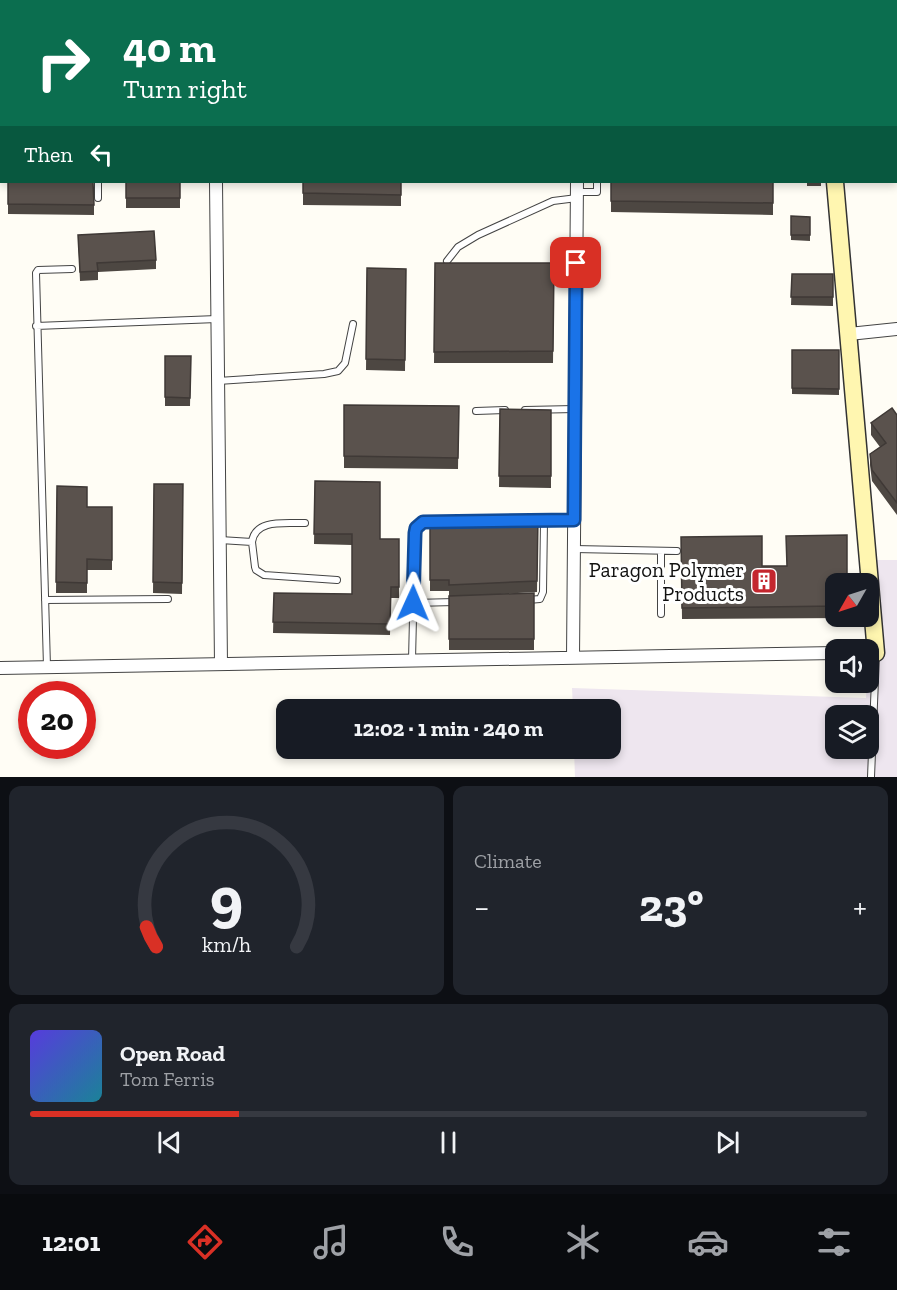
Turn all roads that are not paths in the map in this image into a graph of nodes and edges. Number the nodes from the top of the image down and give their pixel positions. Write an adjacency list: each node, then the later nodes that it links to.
1 (98, 183): 6 (lane)
2 (216, 183): 9 (street)
3 (597, 183): 5 (lane)
4 (835, 183): 13 (street)
5 (577, 190): 7 (lane); 15 (street)
6 (98, 198)
7 (447, 261)
8 (72, 269): 11 (lane)
9 (218, 319): 11 (lane); 14 (street)
10 (353, 324): 14 (lane)
11 (36, 326): 31 (lane)
12 (897, 331): 13 (street)
13 (849, 334): 36 (street)
14 (218, 381): 24 (street)
15 (575, 409): 17 (lane); 19 (street)
16 (510, 410): 18 (lane)
17 (521, 410)
18 (476, 411)
19 (574, 520): 21 (lane); 26 (street)
20 (522, 521): 21 (lane)
21 (544, 521): 32 (lane)
22 (445, 522): 34 (lane)
23 (305, 523): 25 (lane)
24 (220, 540): 25 (lane); 40 (street)
25 (252, 542): 29 (lane)
26 (574, 549): 27 (lane); 38 (street)
27 (660, 551): 28 (lane); 35 (lane)
28 (677, 551)
29 (337, 580)
30 (168, 599): 31 (lane)
31 (45, 600): 41 (lane)
32 (525, 600)
33 (458, 602): 34 (lane)
34 (413, 603): 39 (lane)
35 (660, 614)
36 (871, 639)
37 (825, 653): 38 (street)
38 (573, 658): 39 (street)
39 (412, 661): 40 (street)
40 (221, 664): 41 (street)
41 (47, 667): 42 (street)
42 (0, 668)
43 (872, 693): 44 (lane)
44 (872, 777)

